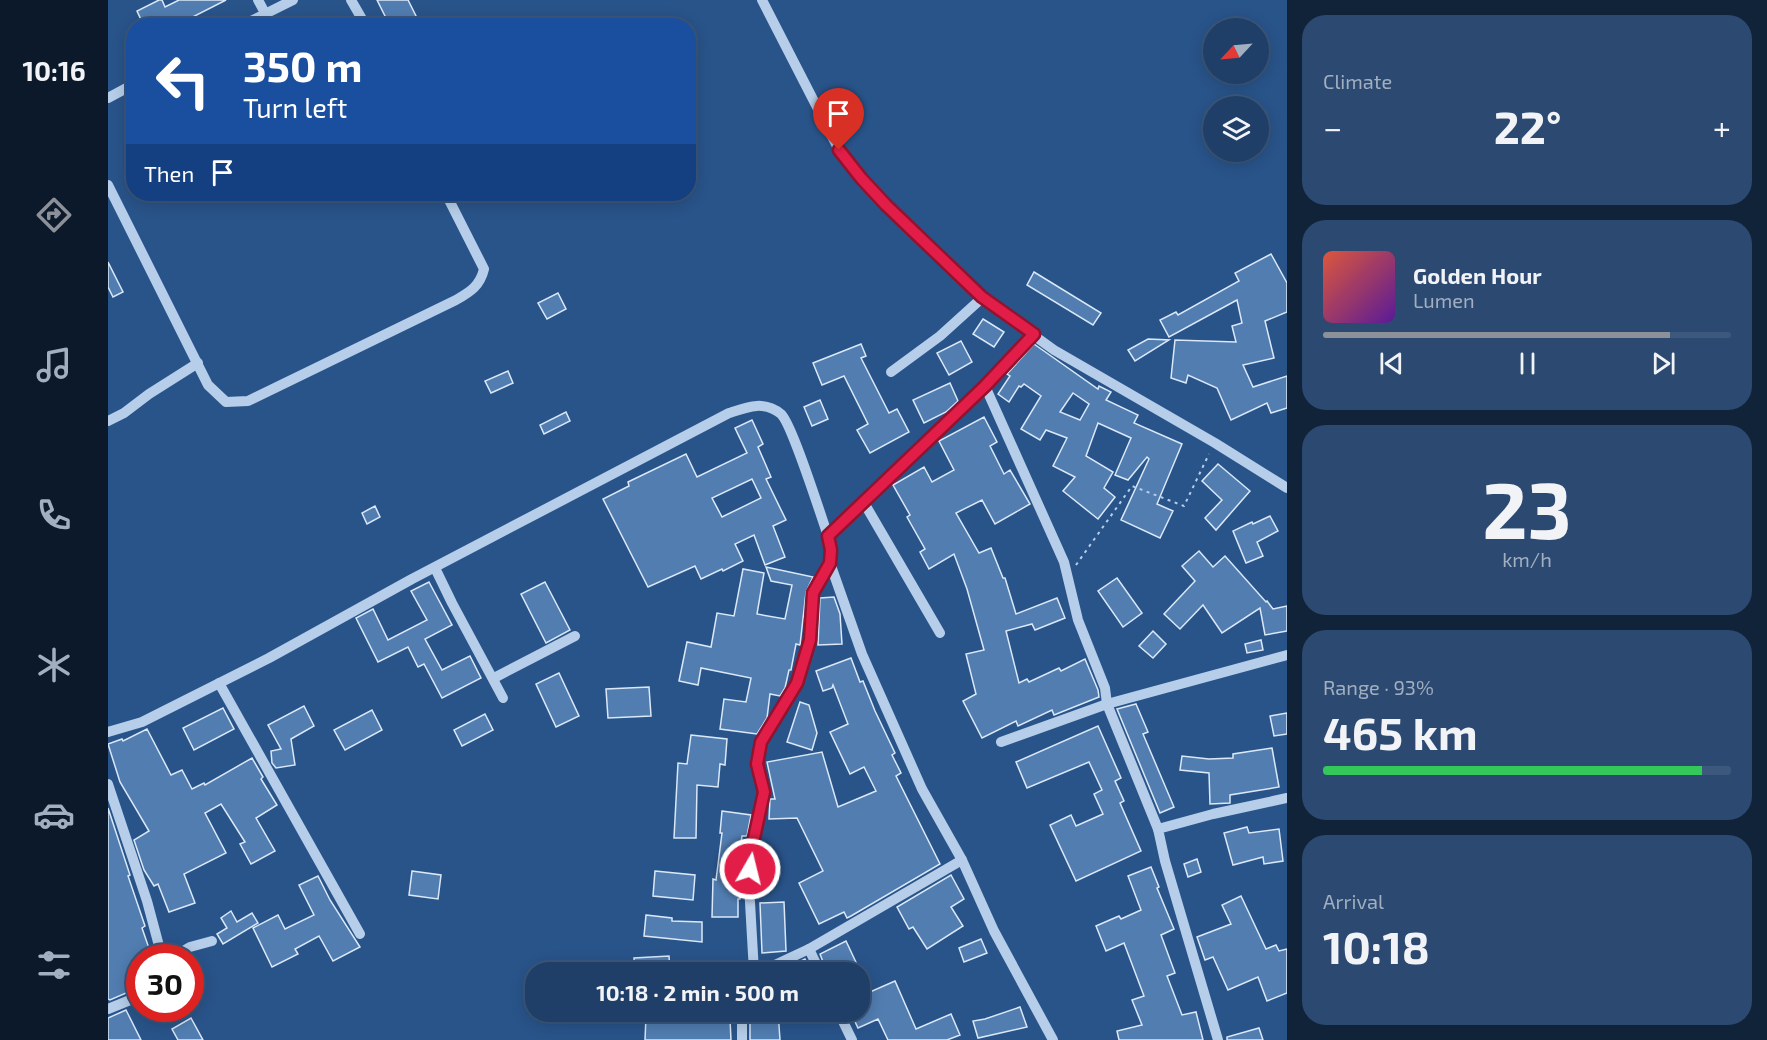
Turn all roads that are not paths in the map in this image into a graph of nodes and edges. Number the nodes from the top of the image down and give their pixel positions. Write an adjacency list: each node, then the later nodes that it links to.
1 (258, 0): 5 (street)
2 (293, 0): 5 (street)
3 (351, 0): 7 (street)
4 (762, 0): 12 (street)
5 (265, 13): 6 (street)
6 (256, 18)
7 (361, 18)
8 (126, 88): 9 (street)
9 (108, 98)
10 (108, 184): 14 (street)
11 (450, 201): 14 (street)
12 (982, 297): 13 (street); 15 (street)
13 (1034, 334): 16 (street); 18 (street)
14 (198, 363): 17 (street)
15 (891, 372)
16 (985, 386): 19 (street); 29 (street)
17 (108, 421)
18 (1287, 488)
19 (863, 501): 20 (street); 23 (street)
20 (828, 536): 21 (street); 22 (street)
21 (830, 563): 35 (street); 41 (street)
22 (435, 568): 26 (street); 27 (street)
23 (940, 633)
24 (575, 636): 26 (street)
25 (1287, 655): 29 (street)
26 (494, 678): 28 (street)
27 (219, 683): 30 (street); 36 (street)
28 (503, 698)
29 (1107, 704): 31 (street); 34 (street)
30 (108, 732)
31 (1001, 742)
32 (108, 784): 38 (street)
33 (1287, 798): 34 (street)
34 (1158, 829): 51 (street)
35 (962, 860): 40 (street); 48 (street)
36 (360, 934)
37 (212, 941): 39 (street)
38 (159, 944)
39 (199, 944)
40 (809, 949): 42 (street); 43 (street)
41 (754, 962)
42 (781, 962)
43 (815, 962)
44 (126, 1002): 45 (street)
45 (108, 1009)
46 (742, 1022): 49 (street)
47 (843, 1022): 50 (street)
48 (1051, 1039)
49 (742, 1040)
50 (852, 1040)
51 (1218, 1040)

